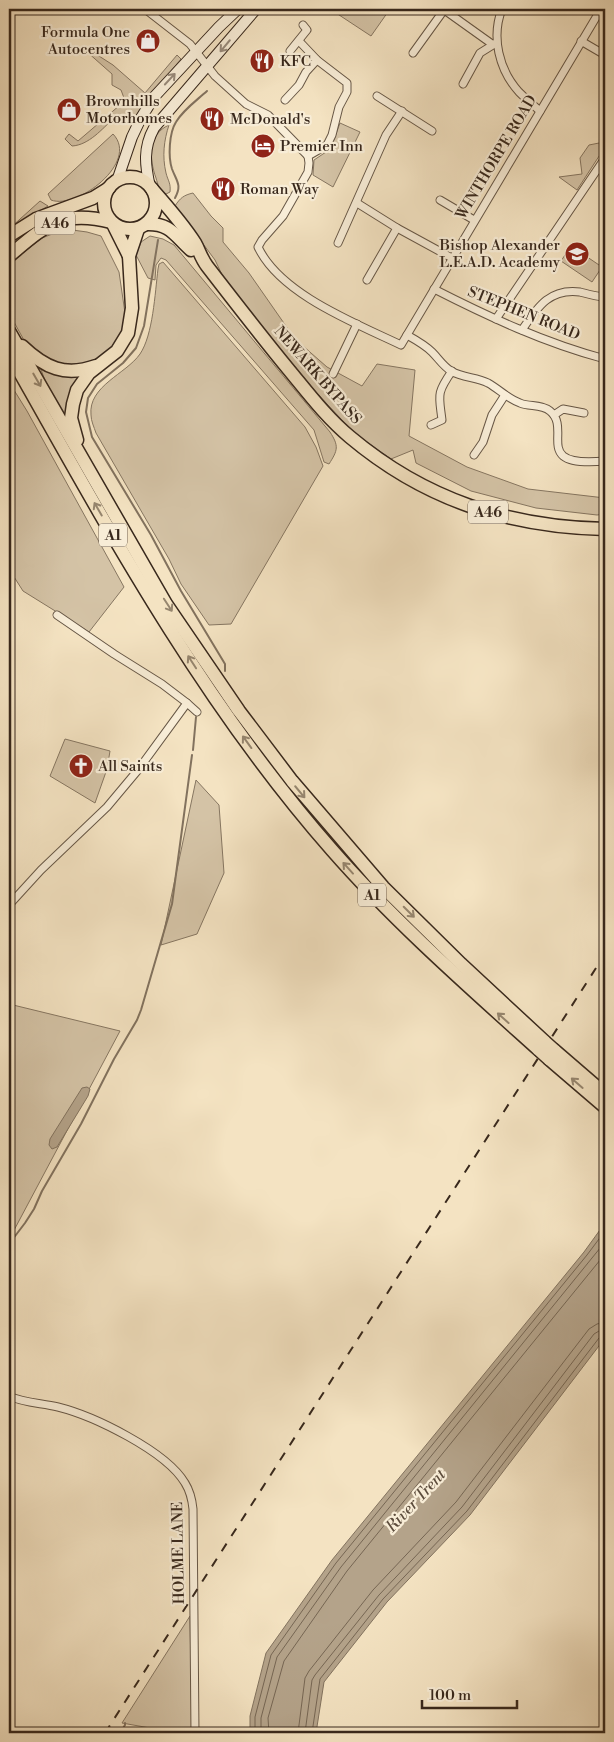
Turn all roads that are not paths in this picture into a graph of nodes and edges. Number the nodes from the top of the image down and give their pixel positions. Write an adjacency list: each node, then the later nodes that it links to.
1 (145, 9): 11 (street)
2 (238, 9): 11 (main road)
3 (256, 9): 16 (main road, one-way to 16)
4 (444, 9): 10 (street); 13 (street)
5 (502, 9): 10 (street)
6 (600, 9): 9 (street, WINTHORPE ROAD)
7 (303, 25): 8 (street)
8 (299, 41): 12 (street); 15 (street)
9 (582, 41): 14 (street); 20 (street, WINTHORPE ROAD)
10 (494, 43): 17 (street); 20 (street)
11 (197, 51): 16 (street); 25 (main road, one-way to 11)
12 (290, 51)
13 (413, 53)
14 (605, 55)
15 (317, 60): 19 (street); 23 (street)
16 (207, 67): 23 (street); 26 (main road)
17 (463, 84)
18 (377, 96): 21 (street)
19 (284, 100)
20 (540, 110): 29 (street, WINTHORPE ROAD)
21 (402, 111): 22 (street); 28 (street)
22 (432, 131)
23 (308, 156): 43 (street)
24 (604, 161): 42 (street)
25 (113, 184): 26 (highway); 30 (highway); 33 (highway, A46)
26 (151, 188): 31 (highway); 37 (highway, NEWARK BYPASS / A46)
27 (440, 200): 29 (street)
28 (357, 203): 32 (street); 34 (street)
29 (474, 220): 38 (street, WINTHORPE ROAD)
30 (112, 223): 31 (highway); 35 (highway, A46); 36 (highway)
31 (142, 226): 36 (highway); 37 (highway, NEWARK BYPASS / A46)
32 (397, 228): 38 (street); 39 (street)
33 (9, 236)
34 (338, 243)
35 (9, 256)
36 (129, 256): 51 (highway)
37 (201, 258): 61 (highway, NEWARK BYPASS / A46)
38 (452, 258): 40 (street, WINTHORPE ROAD)
39 (367, 280)
40 (434, 289): 42 (street, STEPHEN ROAD); 46 (street, WINTHORPE ROAD)
41 (603, 297): 44 (street)
42 (496, 320): 44 (street, STEPHEN ROAD)
43 (357, 324): 46 (street, WINTHORPE ROAD); 48 (street)
44 (522, 330): 49 (street, STEPHEN ROAD)
45 (11, 334): 51 (highway); 60 (highway, A1, one-way to 60)
46 (407, 334): 52 (street)
47 (9, 353): 63 (highway, A1, one-way to 47)
48 (342, 355): 50 (street); 53 (street)
49 (605, 359)
50 (351, 360)
51 (98, 366): 60 (highway)
52 (452, 371): 54 (street); 57 (street)
53 (333, 374)
54 (505, 395): 56 (street); 58 (street)
55 (584, 413): 56 (street)
56 (554, 415): 59 (street)
57 (431, 425)
58 (474, 455)
59 (605, 461)
60 (88, 468): 63 (highway, A1, one-way to 63)
61 (605, 530)
62 (58, 615): 64 (street)
63 (224, 700): 67 (highway, A1)
64 (187, 703): 65 (street); 66 (street)
65 (197, 712)
66 (10, 902)
67 (547, 1050): 68 (highway, A1); 69 (highway, A1, one-way to 67)
68 (605, 1094)
69 (605, 1107)
70 (9, 1396): 71 (street, HOLME LANE)
71 (195, 1733)

